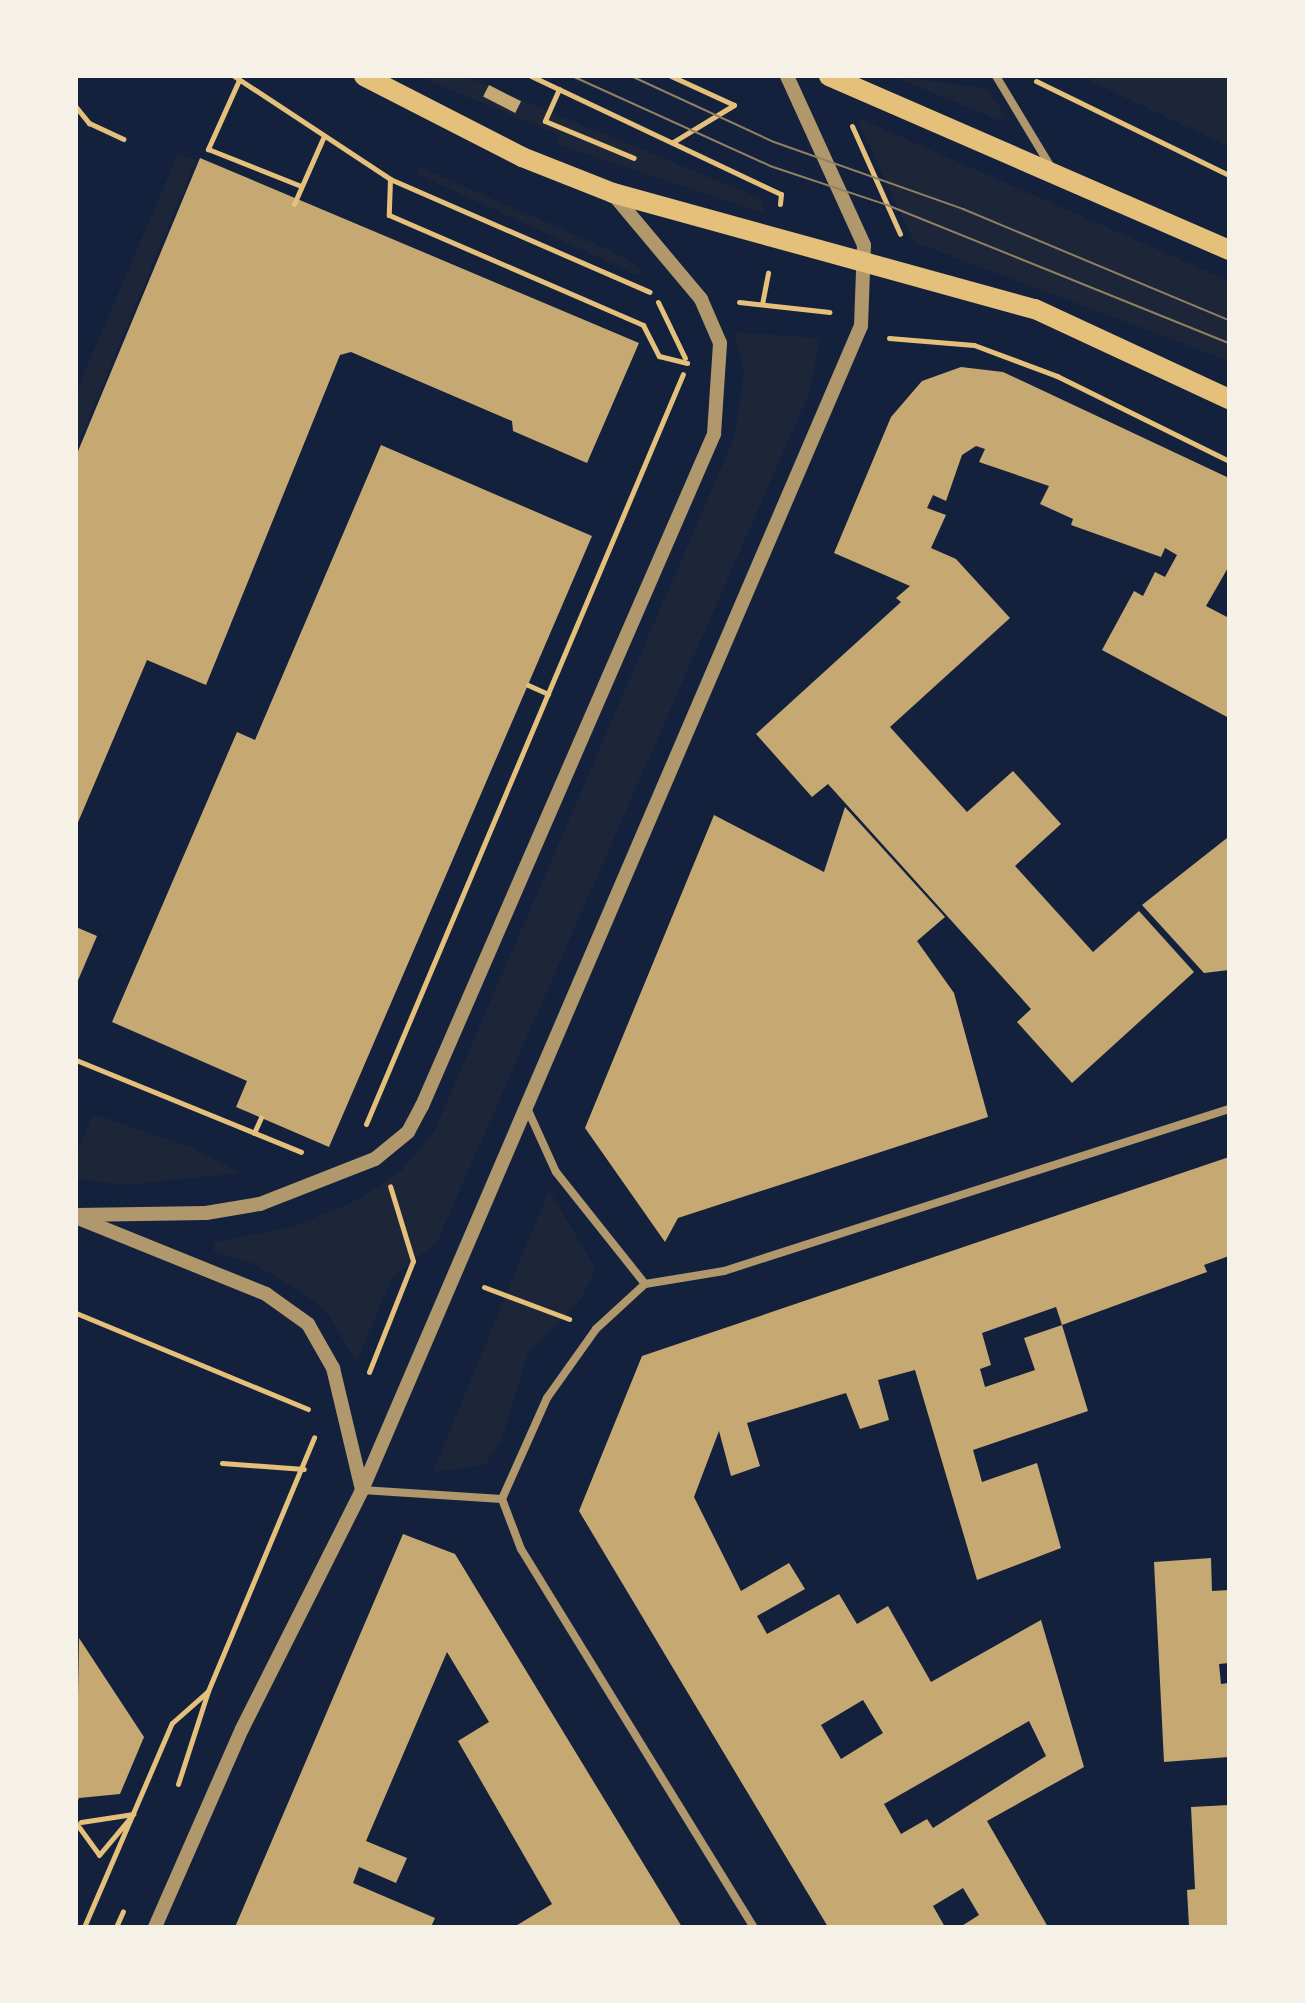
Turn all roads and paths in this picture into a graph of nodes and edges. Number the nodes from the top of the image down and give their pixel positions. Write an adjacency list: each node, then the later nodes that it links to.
1 (364, 76): 20 (main road)
2 (531, 76): 9 (path)
3 (671, 76): 14 (path)
4 (787, 76): 23 (street)
5 (829, 76): 16 (main road)
6 (996, 76): 16 (street)
7 (236, 78): 11 (path); 19 (path)
8 (1023, 79): 17 (path)
9 (559, 89): 12 (path); 15 (path)
10 (76, 107): 13 (path)
11 (324, 136): 18 (path); 19 (path)
12 (659, 136)
13 (123, 139)
14 (672, 142)
15 (650, 165)
16 (1054, 173): 22 (main road)
17 (1229, 175)
18 (390, 179): 24 (path); 26 (path)
19 (301, 186): 21 (path)
20 (613, 193): 23 (main road); 24 (street)
21 (294, 204)
22 (1229, 250)
23 (865, 260): 25 (street); 27 (main road)
24 (701, 299): 25 (path); 37 (street)
25 (861, 326): 28 (path); 32 (street)
26 (688, 364)
27 (1229, 399)
28 (1229, 461)
29 (528, 685): 30 (path)
30 (548, 694)
31 (76, 1060): 35 (path)
32 (525, 1104): 39 (street); 40 (street)
33 (1229, 1109): 40 (street)
34 (261, 1117): 35 (path)
35 (254, 1133): 36 (path)
36 (307, 1154)
37 (76, 1216): 43 (street)
38 (413, 1261): 39 (path)
39 (452, 1276): 42 (path); 47 (street)
40 (645, 1284): 42 (street)
41 (76, 1313): 44 (path)
42 (596, 1329): 48 (street)
43 (341, 1394): 44 (path); 47 (street)
44 (319, 1414): 46 (path)
45 (222, 1463): 46 (path)
46 (304, 1469): 49 (path)
47 (362, 1490): 48 (street); 56 (street)
48 (502, 1499): 57 (street)
49 (208, 1691): 50 (path); 51 (path)
50 (175, 1790)
51 (134, 1813): 52 (path); 52 (path); 54 (path)
52 (78, 1822)
53 (128, 1900): 55 (path)
54 (84, 1927)
55 (116, 1927)
56 (155, 1927)
57 (754, 1927)

